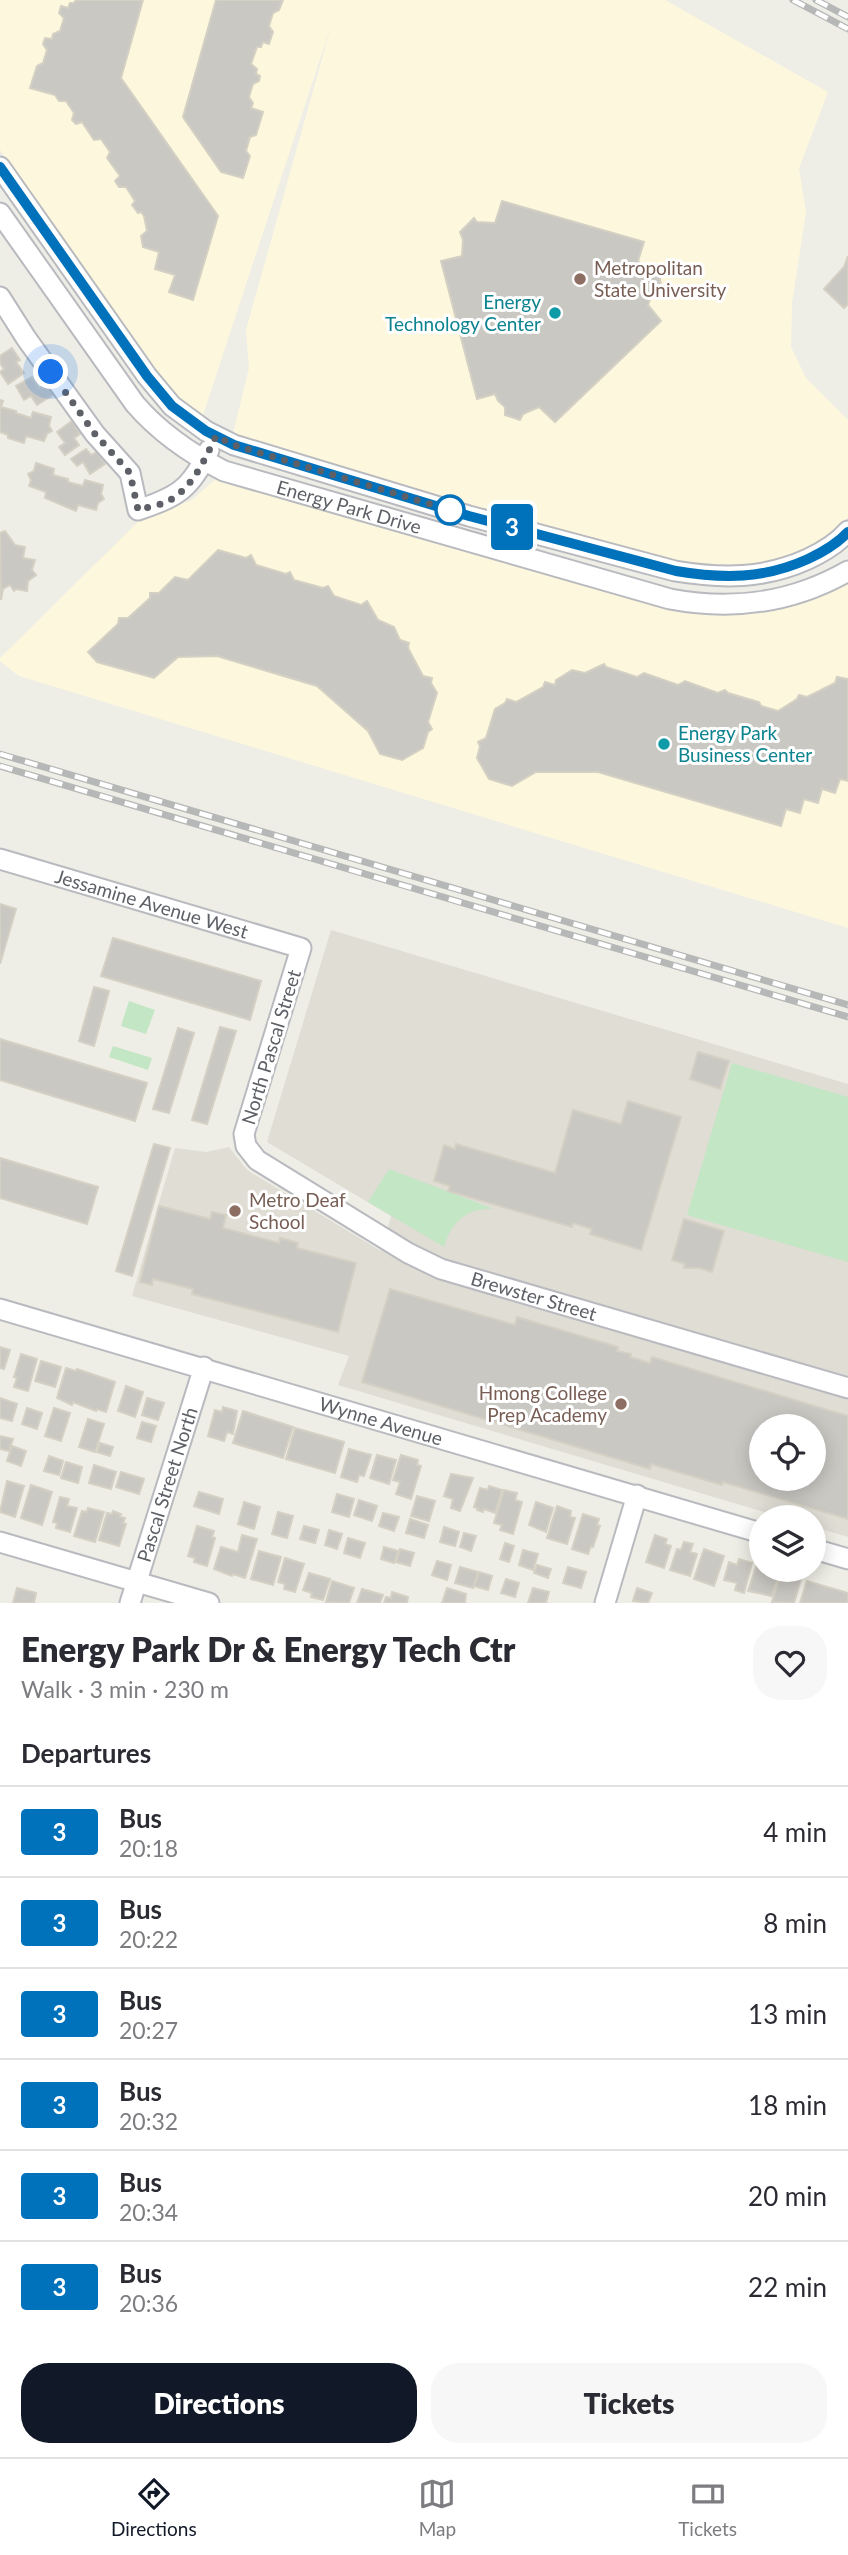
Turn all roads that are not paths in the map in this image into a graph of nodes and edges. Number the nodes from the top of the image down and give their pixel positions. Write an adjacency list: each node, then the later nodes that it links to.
1 (0, 167): 4 (street, Energy Park Drive)
2 (0, 213): 5 (street, Energy Park Drive)
3 (0, 297): 5 (street)
4 (216, 436): 5 (street); 6 (street, Energy Park Drive)
5 (204, 461): 7 (street, Energy Park Drive)
6 (847, 536)
7 (848, 570)
8 (0, 859): 9 (street, Jessamine Avenue West)
9 (301, 948): 10 (street, North Pascal Street)
10 (246, 1146): 13 (street, Brewster Street)
11 (0, 1309): 12 (street, Wynne Avenue)
12 (204, 1367): 14 (street, Wynne Avenue); 19 (street, Pascal Street North)
13 (848, 1388)
14 (637, 1495): 15 (street, Wynne Avenue); 22 (street)
15 (749, 1528)
16 (0, 1542): 19 (street)
17 (826, 1553): 18 (street)
18 (848, 1559)
19 (136, 1582): 20 (street, Pascal Street North); 21 (street)
20 (130, 1603)
21 (209, 1603)
22 (605, 1603)

